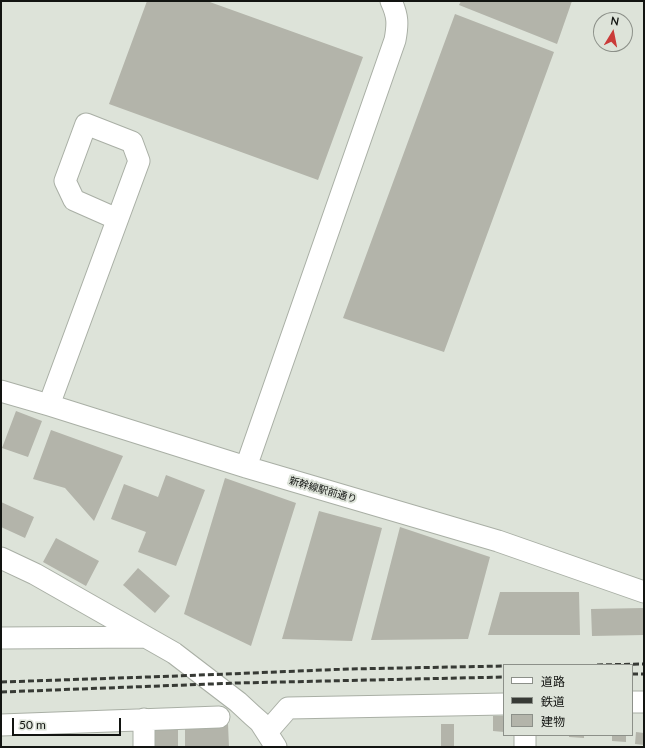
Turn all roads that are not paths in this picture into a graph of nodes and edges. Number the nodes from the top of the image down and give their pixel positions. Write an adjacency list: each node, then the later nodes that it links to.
1 (391, 1): 5 (street)
2 (117, 219): 4 (street)
3 (1, 391): 4 (street, 新幹線駅前通り)
4 (50, 405): 5 (street, 新幹線駅前通り)
5 (246, 467): 7 (street, 新幹線駅前通り)
6 (1, 558): 8 (street)
7 (644, 592)
8 (145, 637): 9 (street); 17 (street)
9 (1, 638)
10 (633, 702): 11 (street)
11 (644, 702)
12 (503, 704): 17 (street)
13 (219, 717): 14 (street)
14 (144, 719): 15 (street); 18 (street)
15 (1, 725)
16 (525, 736): 19 (street)
17 (272, 740)
18 (144, 747)
19 (525, 747)

